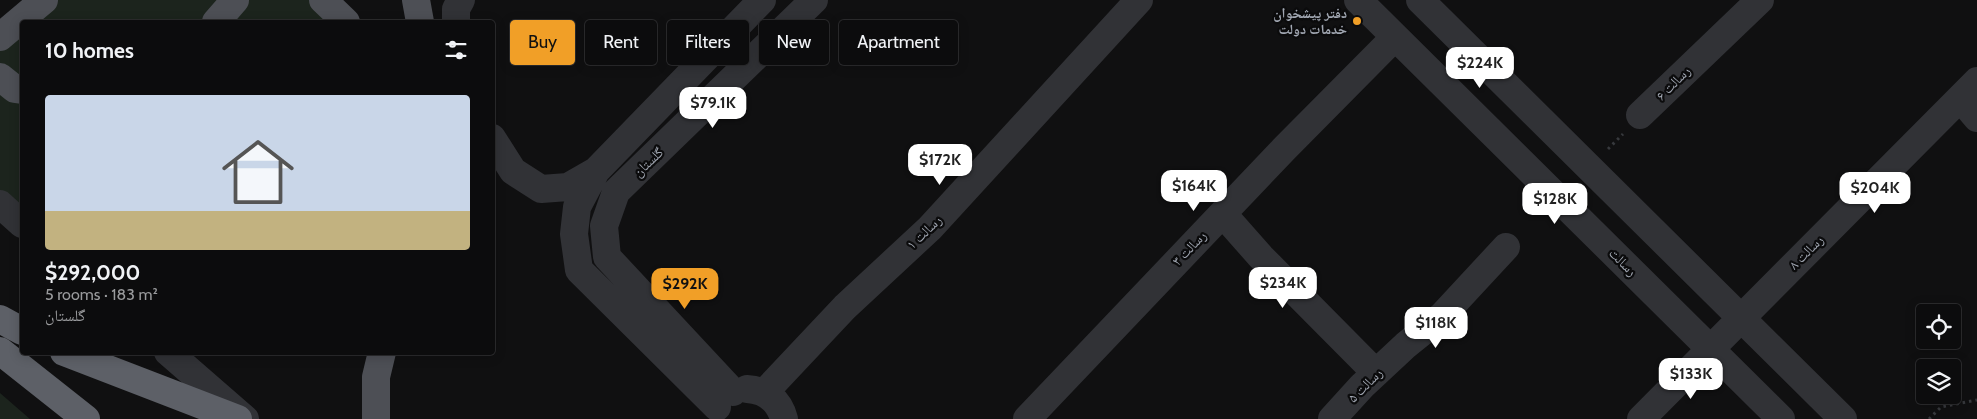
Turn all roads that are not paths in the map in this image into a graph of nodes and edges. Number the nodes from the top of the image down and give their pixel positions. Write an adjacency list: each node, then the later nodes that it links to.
1 (235, 0): 14 (main road)
2 (324, 0): 15 (main road)
3 (416, 0): 16 (main road)
4 (461, 0): 17 (street)
5 (762, 0): 27 (street)
6 (814, 0): 42 (street, گلستان)
7 (1140, 0): 41 (street, رسالت ۱)
8 (1358, 0): 19 (street, رسالت)
9 (1760, 0): 24 (street, رسالت ۶)
10 (44, 1): 13 (main road)
11 (1433, 5): 21 (street)
12 (20, 20): 18 (main road)
13 (20, 20)
14 (218, 20)
15 (344, 20)
16 (420, 20)
17 (456, 20)
18 (0, 36)
19 (1395, 37): 25 (street, رسالت); 29 (street, رسالت ۳)
20 (0, 77): 22 (main road)
21 (1510, 89): 25 (street); 32 (street)
22 (20, 90)
23 (1972, 99): 32 (street, رسالت ۸)
24 (1640, 115)
25 (1478, 119): 35 (street, رسالت)
26 (495, 143): 27 (street)
27 (596, 171): 42 (street)
28 (0, 204): 30 (street)
29 (1223, 214): 40 (street); 48 (street, رسالت ۳)
30 (20, 222)
31 (1506, 247): 40 (street, رسالت ۵)
32 (1742, 317): 35 (street, رسالت ۸); 52 (street)
33 (0, 318): 34 (highway)
34 (20, 329)
35 (1711, 350): 50 (street, رسالت ۸); 51 (street, رسالت)
36 (0, 351): 43 (highway)
37 (72, 355): 44 (highway)
38 (171, 355): 45 (street)
39 (381, 355): 46 (main road)
40 (1376, 373): 49 (street, رسالت ۵)
41 (765, 392): 42 (street); 47 (street)
42 (721, 406)
43 (86, 419)
44 (238, 419)
45 (245, 419)
46 (376, 419)
47 (784, 419)
48 (1026, 419)
49 (1332, 419)
50 (1641, 419)
51 (1781, 419)
52 (1843, 419)

